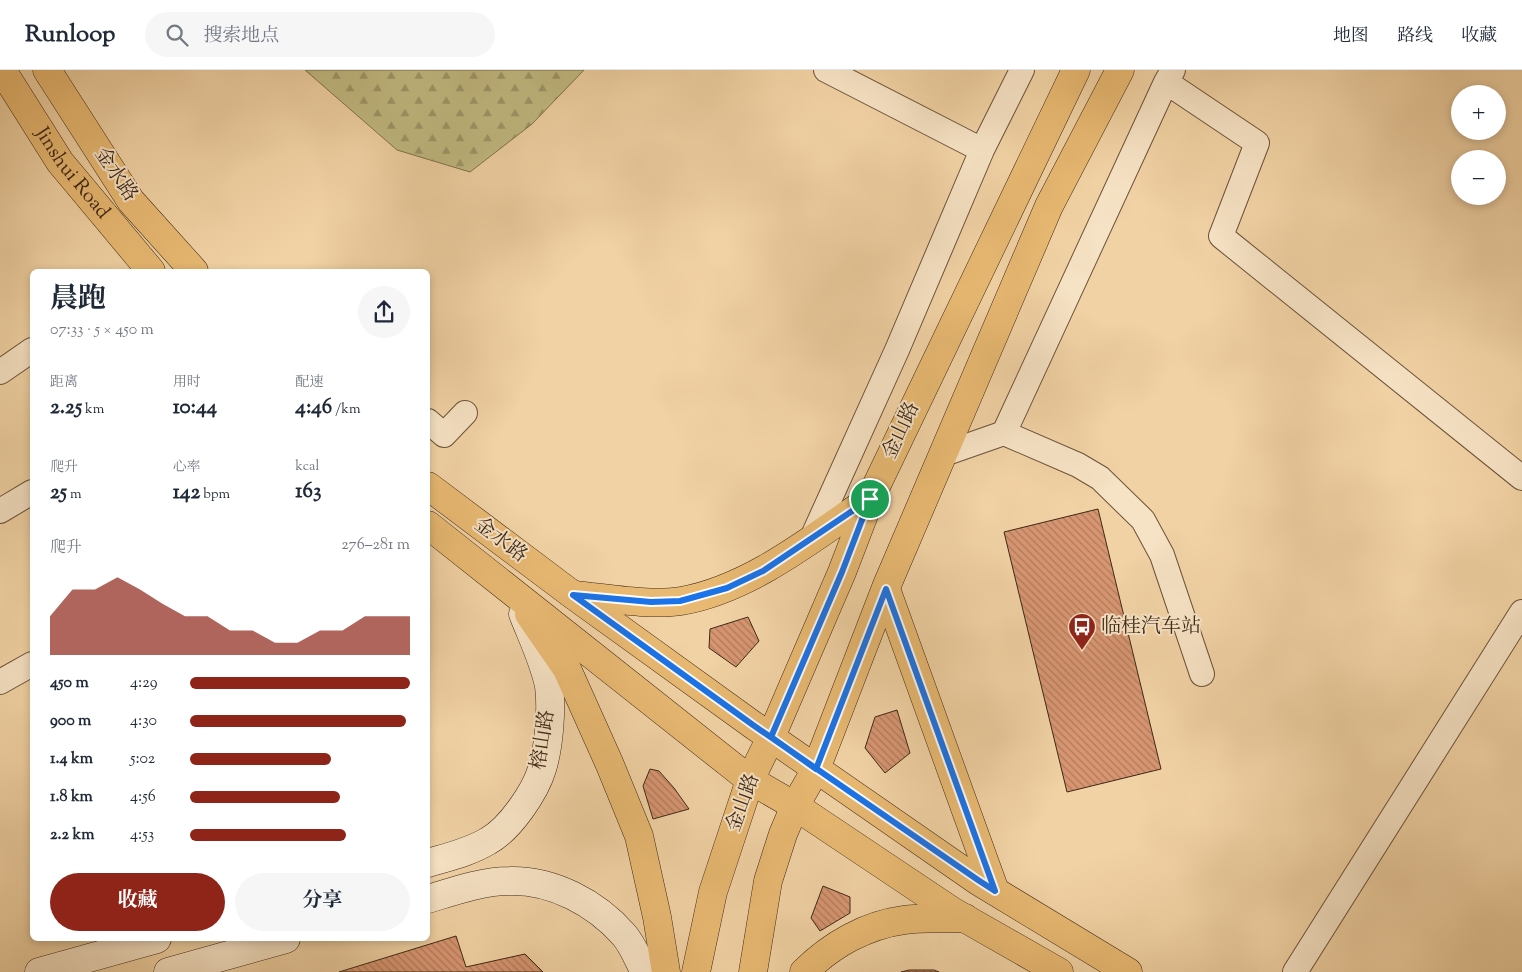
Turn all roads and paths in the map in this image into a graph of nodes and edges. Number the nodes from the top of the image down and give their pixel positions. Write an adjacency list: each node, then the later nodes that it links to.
1 (2, 70): 9 (main road, Jinshui Road)
2 (48, 70): 10 (main road, 金水路)
3 (826, 70): 8 (street)
4 (1022, 70): 8 (street)
5 (1076, 70): 20 (main road, 金山路)
6 (1120, 70): 16 (main road)
7 (1169, 76): 15 (street); 17 (street)
8 (982, 150): 23 (street)
9 (147, 269)
10 (192, 269)
11 (30, 351): 12 (street)
12 (0, 372)
13 (465, 413): 14 (street)
14 (436, 428)
15 (1004, 433): 16 (street); 29 (street)
16 (944, 454): 24 (main road)
17 (1522, 478)
18 (430, 488): 26 (main road, 金水路)
19 (30, 493): 21 (street)
20 (870, 499): 23 (main road); 31 (main road, 金山路)
21 (0, 511)
22 (430, 527): 25 (main road)
23 (812, 538): 26 (main road)
24 (886, 589): 32 (main road); 36 (main road)
25 (514, 592): 33 (main road); 35 (main road, 榕山路); 45 (main road)
26 (573, 595): 31 (main road, 金水路)
27 (1522, 612): 50 (street)
28 (30, 665): 30 (street)
29 (1202, 674)
30 (0, 682)
31 (771, 737): 32 (main road, 金水路); 33 (main road, 金山路)
32 (816, 769): 34 (main road); 36 (main road, 金水路)
33 (750, 780): 34 (main road); 46 (main road, 金山路)
34 (795, 806): 38 (main road); 47 (main road)
35 (430, 862)
36 (995, 891): 41 (main road, 金水路)
37 (430, 898): 44 (main road)
38 (965, 918): 48 (main road); 49 (main road)
39 (150, 941): 42 (main road)
40 (279, 941): 43 (main road)
41 (1126, 971)
42 (39, 972)
43 (168, 972)
44 (645, 972)
45 (666, 972)
46 (696, 972)
47 (753, 972)
48 (804, 972)
49 (1059, 972)
50 (1295, 972)

